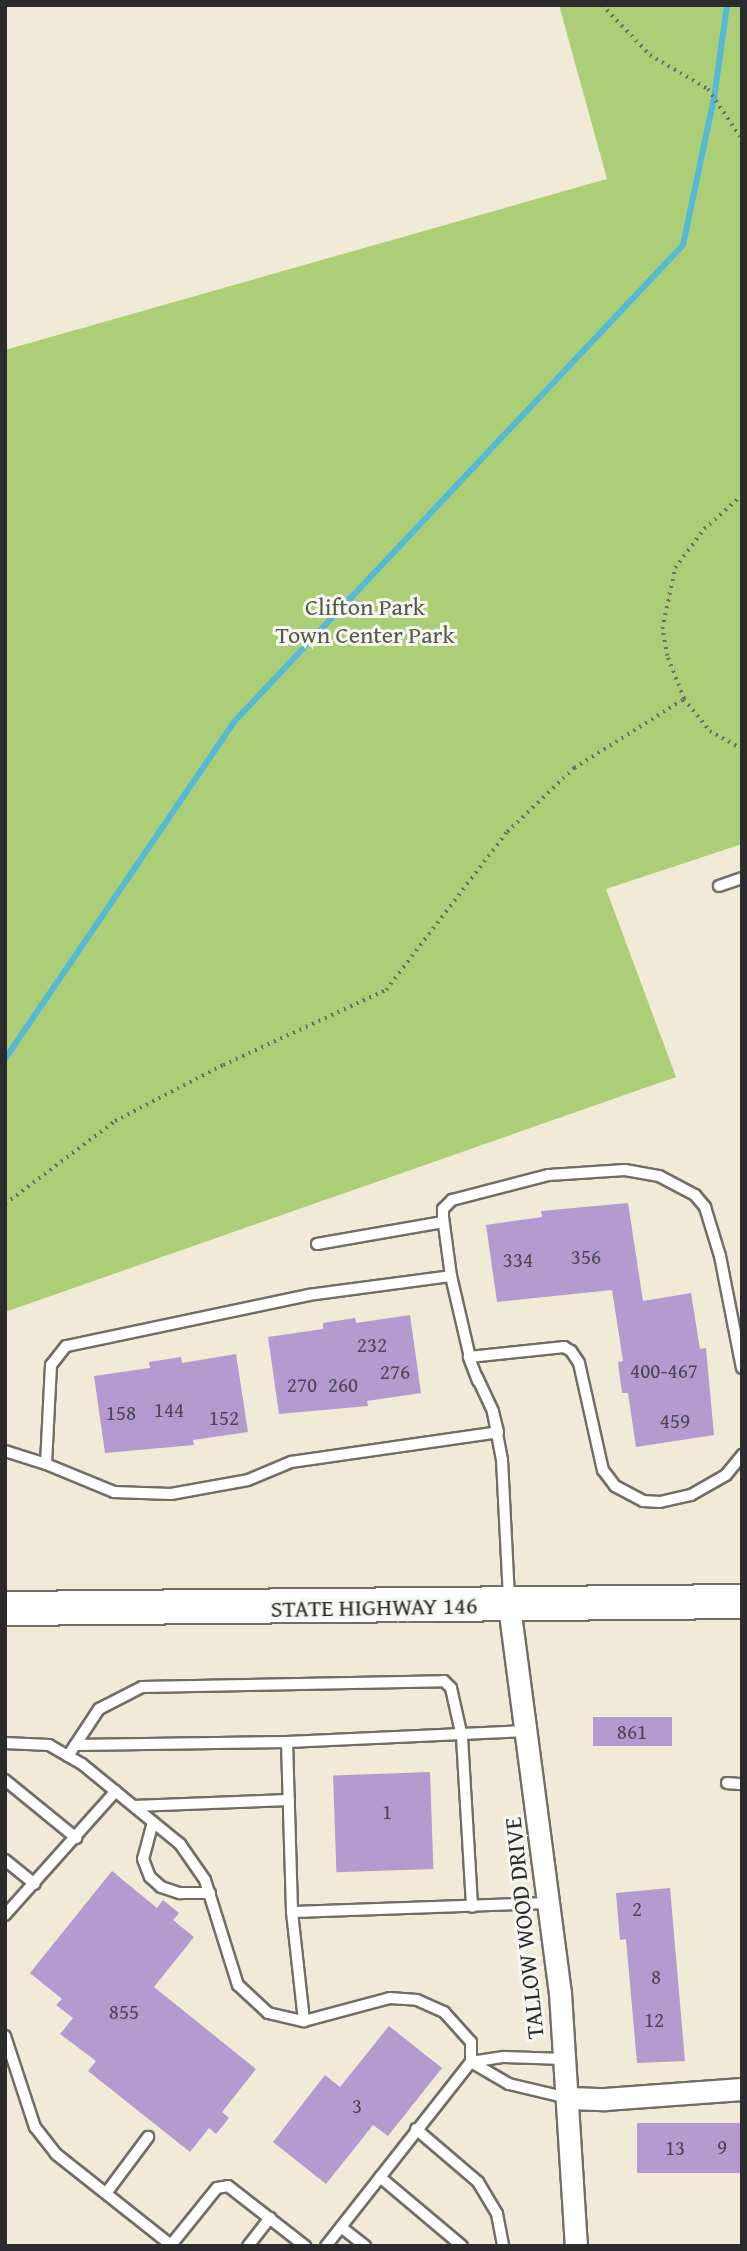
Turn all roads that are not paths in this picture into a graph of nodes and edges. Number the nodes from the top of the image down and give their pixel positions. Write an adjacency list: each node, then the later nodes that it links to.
1 (742, 878): 2 (lane)
2 (719, 886)
3 (443, 1222): 4 (lane); 5 (lane); 7 (lane)
4 (317, 1244)
5 (450, 1276): 6 (lane); 11 (lane)
6 (469, 1357): 8 (lane); 10 (lane)
7 (742, 1368)
8 (498, 1432): 11 (lane); 13 (lane)
9 (5, 1451): 11 (lane)
10 (742, 1455)
11 (46, 1464)
12 (742, 1601): 13 (main road, STATE HIGHWAY 146)
13 (509, 1606): 14 (main road, STATE HIGHWAY 146); 15 (street, TALLOW WOOD DRIVE)
14 (11, 1612)
15 (527, 1731): 16 (lane); 32 (street, TALLOW WOOD DRIVE)
16 (462, 1737): 18 (lane); 19 (lane); 33 (lane)
17 (5, 1742): 20 (lane)
18 (287, 1742): 19 (lane); 25 (lane)
19 (75, 1745): 20 (lane)
20 (68, 1756): 24 (lane)
21 (5, 1780): 28 (lane)
22 (727, 1783): 23 (lane)
23 (742, 1784)
24 (116, 1791): 26 (lane); 28 (lane)
25 (289, 1800): 26 (lane); 34 (lane)
26 (134, 1806): 27 (lane)
27 (153, 1822): 31 (lane); 31 (lane)
28 (76, 1838): 30 (lane)
29 (5, 1860): 30 (lane)
30 (35, 1884): 35 (lane)
31 (210, 1893): 36 (lane)
32 (549, 1903): 33 (lane); 38 (street, TALLOW WOOD DRIVE)
33 (472, 1907): 34 (lane)
34 (292, 1912): 36 (lane)
35 (5, 1915)
36 (304, 2021): 39 (lane)
37 (5, 2036): 45 (lane)
38 (565, 2059): 39 (lane); 41 (street, TALLOW WOOD DRIVE)
39 (471, 2062): 41 (lane); 42 (lane)
40 (742, 2088): 41 (street)
41 (568, 2098): 55 (street, TALLOW WOOD DRIVE)
42 (416, 2129): 44 (lane); 54 (lane)
43 (148, 2137): 45 (lane)
44 (380, 2176): 47 (lane); 53 (lane)
45 (107, 2192): 48 (lane)
46 (270, 2218): 48 (lane); 49 (lane); 50 (lane)
47 (341, 2227): 51 (lane); 52 (lane)
48 (171, 2245)
49 (248, 2246)
50 (305, 2246)
51 (326, 2246)
52 (365, 2246)
53 (462, 2246)
54 (503, 2246)
55 (576, 2246)

